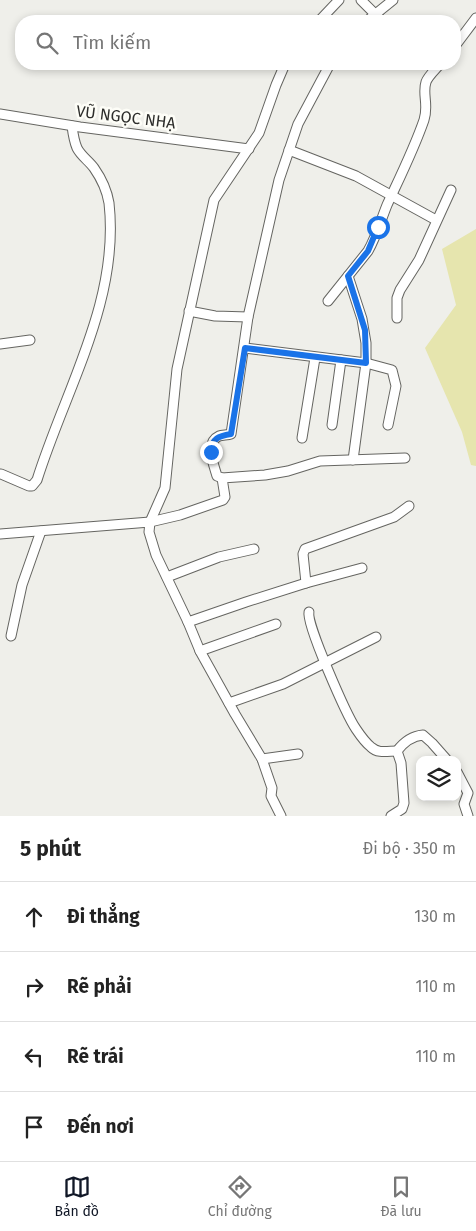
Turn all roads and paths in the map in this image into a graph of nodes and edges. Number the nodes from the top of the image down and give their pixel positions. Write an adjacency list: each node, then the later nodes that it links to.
1 (340, 0): 5 (street)
2 (361, 0): 4 (street)
3 (394, 0): 4 (street)
4 (375, 14)
5 (325, 15)
6 (476, 18): 7 (street)
7 (461, 38)
8 (282, 70): 13 (street)
9 (327, 70): 14 (street)
10 (432, 70): 16 (street)
11 (0, 114): 12 (street, VŨ NGỌC NHẠ)
12 (72, 126): 13 (street, VŨ NGỌC NHẠ); 34 (street)
13 (249, 149): 20 (street)
14 (289, 150): 16 (street); 21 (street)
15 (451, 190): 17 (street)
16 (393, 194): 17 (street); 18 (street)
17 (436, 220): 22 (street)
18 (348, 276): 19 (street); 28 (street)
19 (328, 301)
20 (189, 311): 21 (street); 37 (street)
21 (248, 317): 25 (street)
22 (397, 318)
23 (30, 340): 24 (street)
24 (0, 344)
25 (245, 348): 26 (street); 35 (street)
26 (315, 358): 27 (street); 31 (street)
27 (342, 360): 28 (street); 29 (street)
28 (366, 363): 30 (street); 33 (street)
29 (332, 425)
30 (388, 425)
31 (302, 438)
32 (405, 458): 33 (street)
33 (353, 460): 35 (street)
34 (1, 474)
35 (222, 478): 37 (street)
36 (409, 506): 43 (street)
37 (150, 522): 38 (street); 42 (street)
38 (42, 531): 39 (street); 47 (street)
39 (0, 534)
40 (254, 549): 42 (street)
41 (362, 568): 43 (street)
42 (167, 577): 45 (street)
43 (306, 583): 45 (street)
44 (309, 612): 50 (street)
45 (188, 622): 49 (street)
46 (276, 624): 49 (street)
47 (11, 636)
48 (376, 637): 50 (street)
49 (200, 651): 51 (street)
50 (326, 663): 51 (street); 52 (street)
51 (229, 703): 55 (street)
52 (397, 751): 54 (street); 58 (street)
53 (298, 754): 55 (street)
54 (443, 756)
55 (262, 759): 57 (street)
56 (461, 779): 59 (street)
57 (281, 816)
58 (391, 816)
59 (468, 816)

